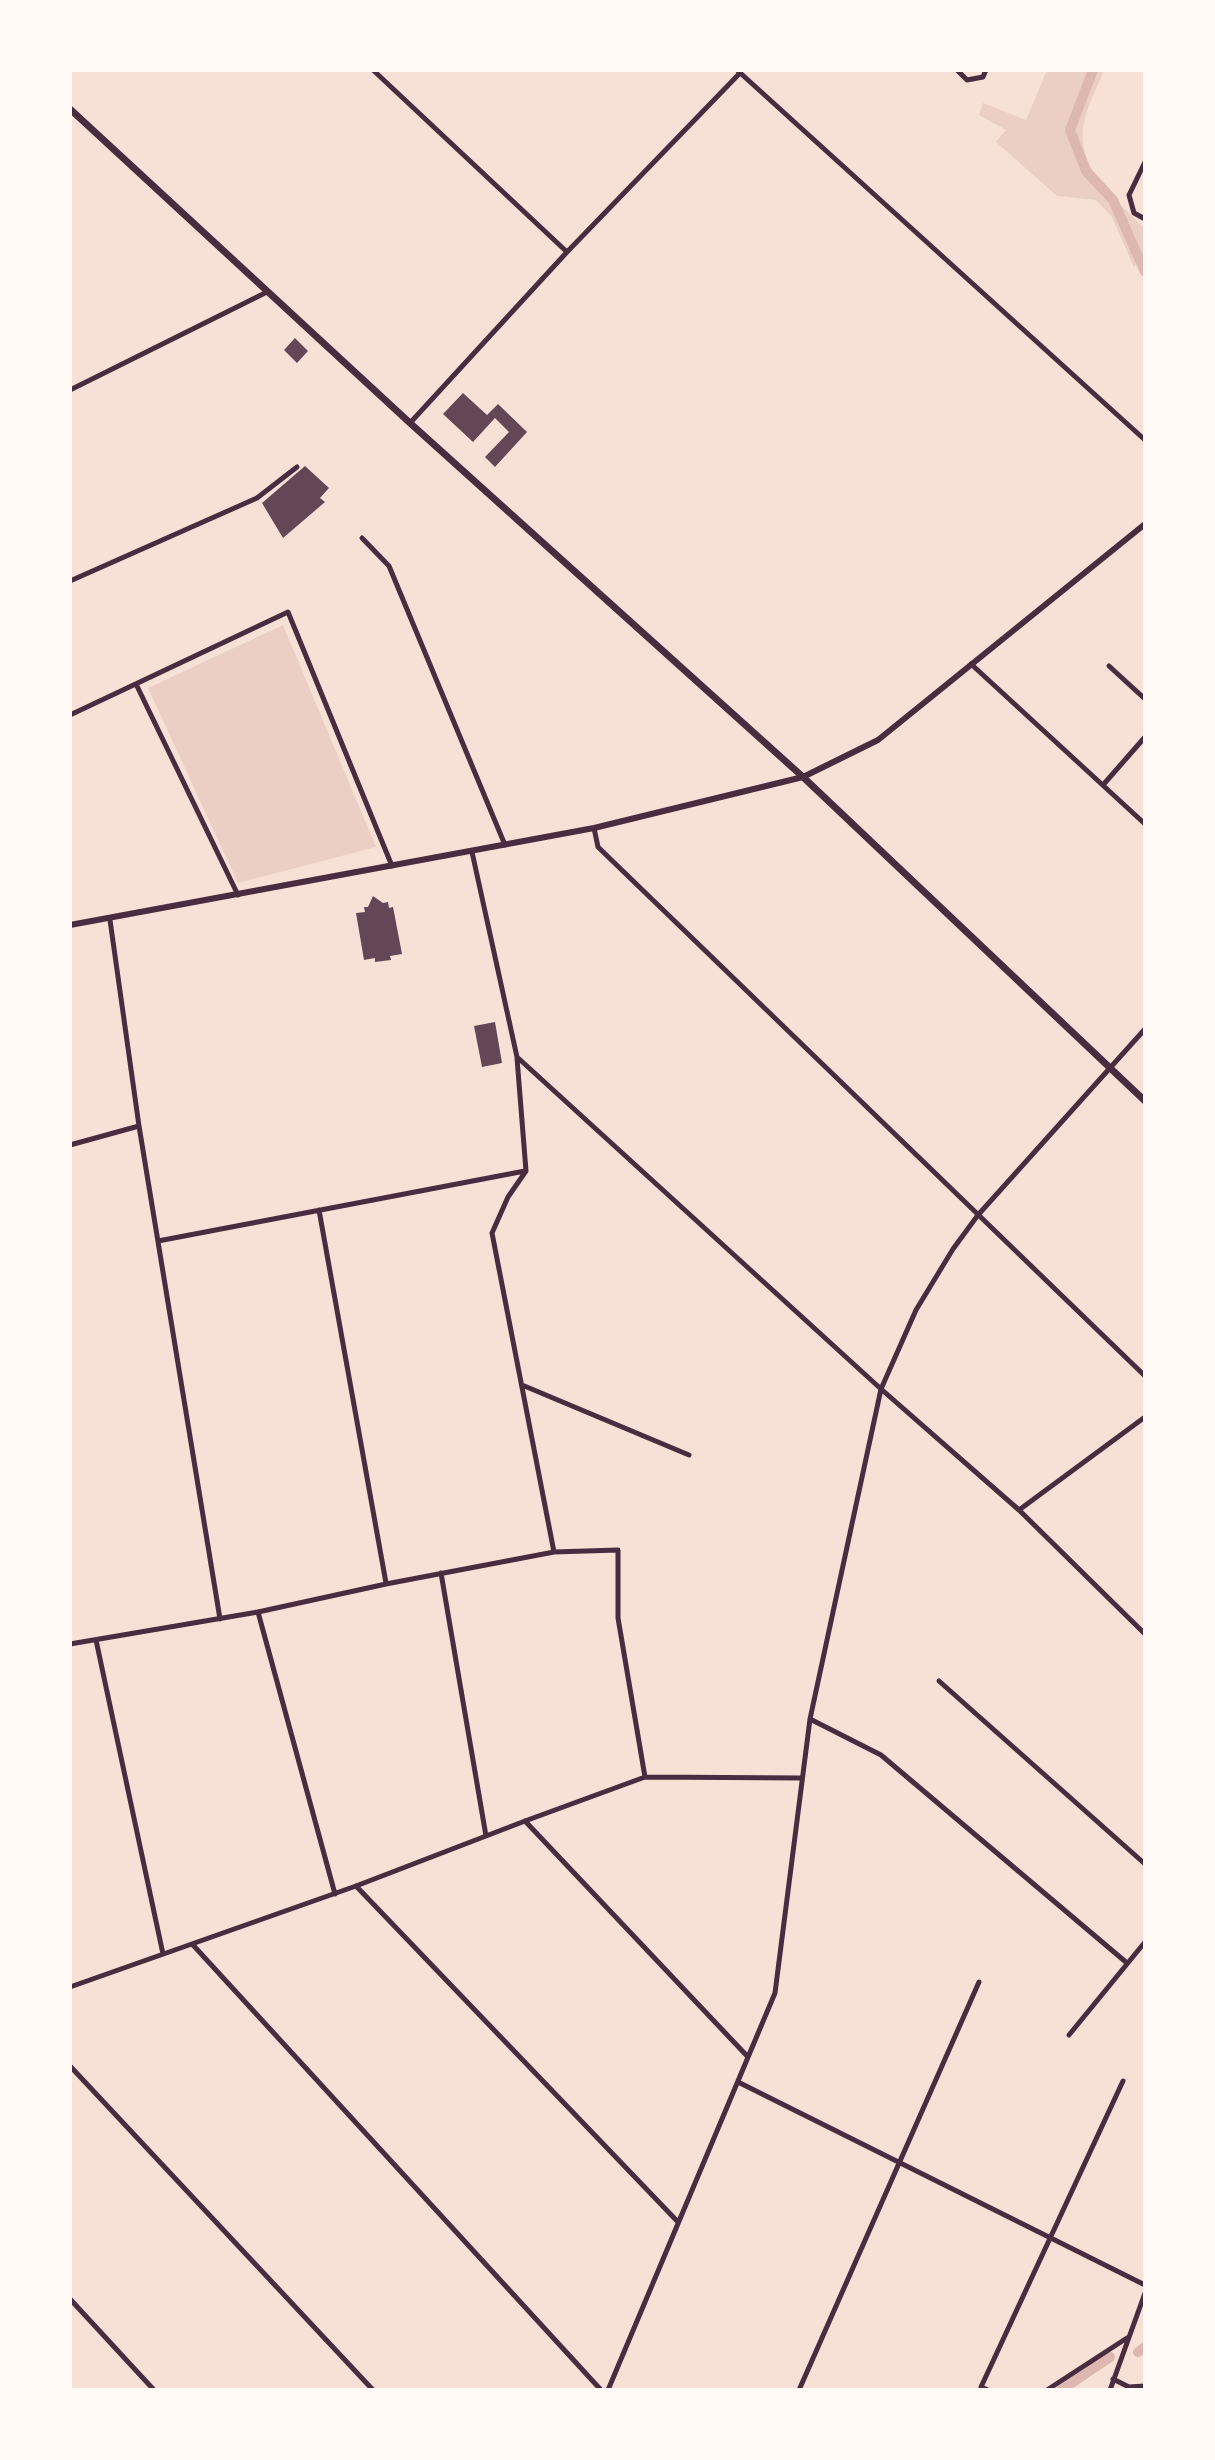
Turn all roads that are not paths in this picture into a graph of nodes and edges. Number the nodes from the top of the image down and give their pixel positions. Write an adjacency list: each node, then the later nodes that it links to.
1 (373, 70): 8 (street)
2 (957, 70): 3 (street)
3 (986, 70)
4 (739, 71): 8 (street); 12 (street)
5 (70, 109): 9 (main road)
6 (1145, 162): 7 (street)
7 (1145, 219)
8 (567, 252): 11 (street)
9 (267, 292): 10 (street); 11 (main road)
10 (70, 390)
11 (410, 423): 23 (main road)
12 (1145, 440)
13 (297, 467): 16 (street)
14 (1145, 524): 17 (street)
15 (362, 538): 27 (street)
16 (70, 581)
17 (971, 664): 23 (street); 24 (street)
18 (1109, 666): 20 (street)
19 (136, 684): 21 (street); 29 (street); 30 (street)
20 (1145, 699)
21 (70, 715)
22 (1145, 737): 24 (street)
23 (803, 777): 26 (street); 35 (main road)
24 (1103, 785): 25 (street)
25 (1145, 824)
26 (594, 828): 27 (street); 41 (street)
27 (505, 846): 28 (street)
28 (472, 852): 29 (street); 34 (street)
29 (393, 866): 30 (street)
30 (238, 896): 31 (street)
31 (110, 920): 32 (street); 37 (street)
32 (70, 925)
33 (1145, 1029): 35 (street)
34 (517, 1057): 39 (street); 45 (street)
35 (1109, 1067): 36 (main road); 41 (street)
36 (1145, 1101)
37 (139, 1126): 38 (street); 42 (street)
38 (70, 1145)
39 (526, 1171): 40 (street); 44 (street)
40 (319, 1210): 42 (street); 51 (street)
41 (978, 1215): 43 (street); 45 (street)
42 (158, 1241): 53 (street)
43 (1145, 1376)
44 (521, 1385): 47 (street); 49 (street)
45 (881, 1389): 48 (street); 58 (street)
46 (1145, 1417): 48 (street)
47 (689, 1455)
48 (1019, 1510): 54 (street)
49 (554, 1552): 50 (street); 59 (street)
50 (441, 1573): 51 (street); 62 (street)
51 (386, 1584): 52 (street)
52 (258, 1612): 53 (street); 65 (street)
53 (220, 1619): 55 (street)
54 (1145, 1634)
55 (96, 1640): 56 (street); 68 (street)
56 (70, 1644)
57 (939, 1681): 63 (street)
58 (810, 1719): 60 (street); 69 (street)
59 (645, 1777): 60 (street); 61 (street)
60 (802, 1778): 73 (street)
61 (525, 1821): 62 (street); 73 (street)
62 (486, 1836): 64 (street)
63 (1145, 1864)
64 (356, 1886): 65 (street); 78 (street)
65 (335, 1894): 67 (street)
66 (1145, 1942): 69 (street)
67 (193, 1945): 68 (street); 89 (street)
68 (163, 1954): 71 (street)
69 (1127, 1963): 72 (street)
70 (979, 1982): 77 (street)
71 (70, 1987)
72 (1069, 2035)
73 (748, 2057): 76 (street)
74 (70, 2066): 88 (street)
75 (1123, 2081): 79 (street)
76 (738, 2082): 77 (street); 78 (street)
77 (900, 2163): 79 (street); 91 (street)
78 (678, 2222): 90 (street)
79 (1050, 2237): 80 (street); 92 (street)
80 (1145, 2285)
81 (1145, 2293): 83 (street)
82 (70, 2299): 87 (street)
83 (1129, 2337): 84 (street); 93 (street)
84 (1113, 2379): 86 (street); 94 (street)
85 (1145, 2386): 86 (street)
86 (1129, 2388)
87 (154, 2390)
88 (373, 2390)
89 (601, 2390)
90 (608, 2390)
91 (799, 2390)
92 (988, 2390)
93 (1047, 2390)
94 (1110, 2390)

